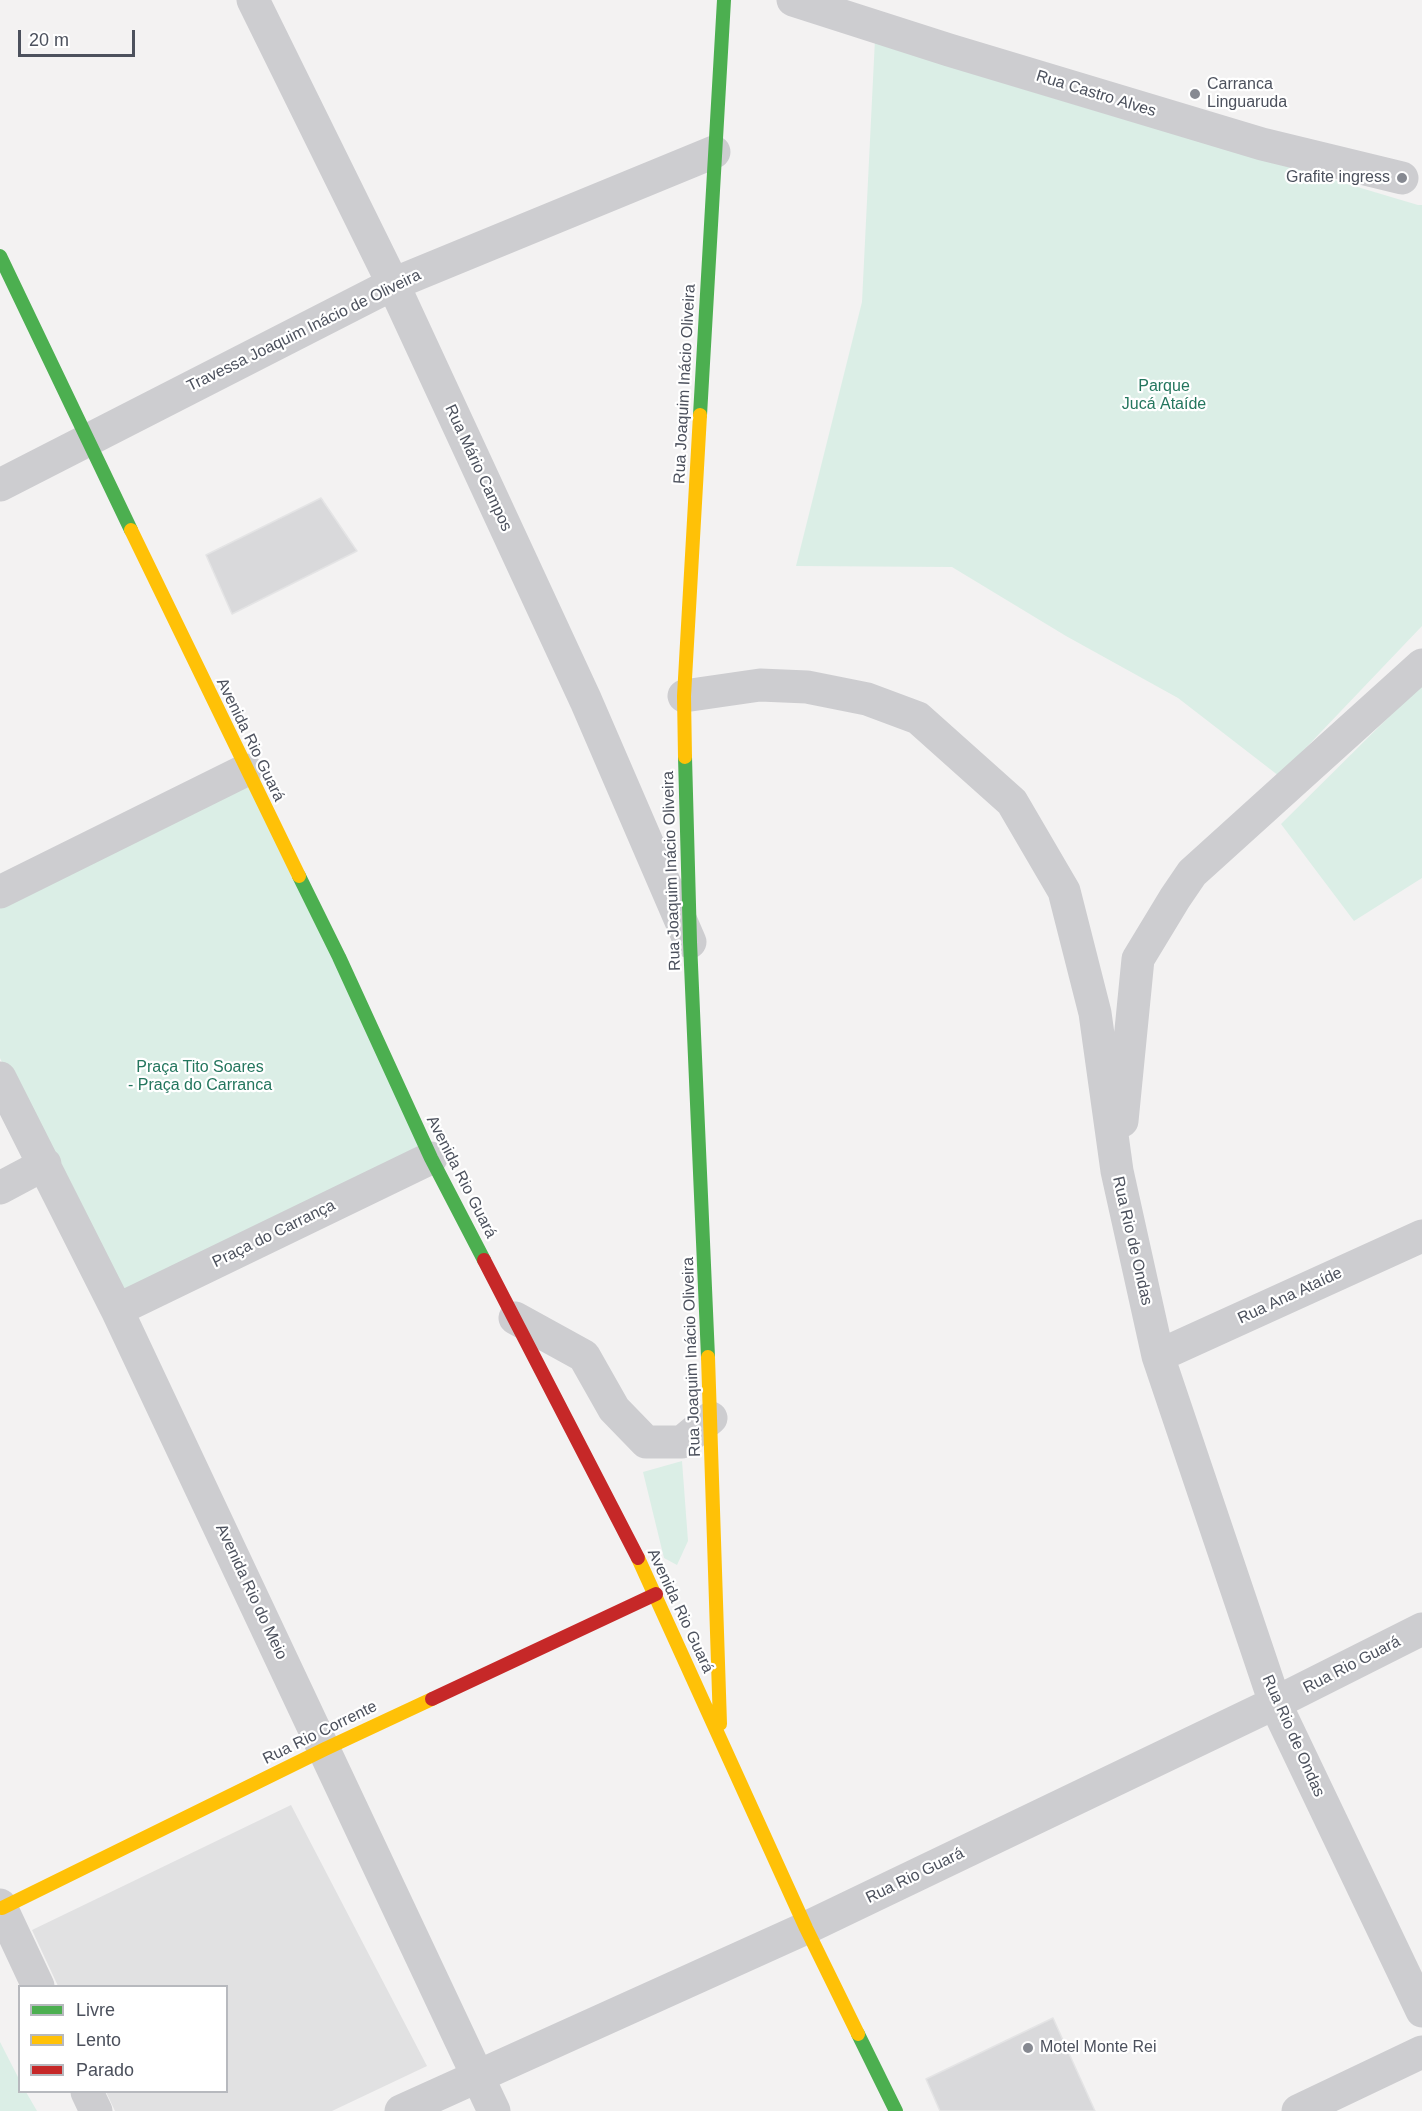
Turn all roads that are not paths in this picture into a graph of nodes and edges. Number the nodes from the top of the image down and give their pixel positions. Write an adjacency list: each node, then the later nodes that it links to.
1 (253, 0): 7 (street, Rua Mário Campos)
2 (724, 0): 4 (street, Rua Joaquim Inácio Oliveira)
3 (793, 0): 5 (street, Rua Castro Alves)
4 (714, 152): 7 (street, Travessa Joaquim Inácio de Oliveira); 11 (street, Rua Joaquim Inácio Oliveira)
5 (1402, 178)
6 (0, 256): 8 (street, Avenida Rio Guará)
7 (393, 284): 8 (street, Travessa Joaquim Inácio de Oliveira); 14 (street, Rua Mário Campos)
8 (88, 439): 9 (street, Travessa Joaquim Inácio de Oliveira); 12 (street, Avenida Rio Guará)
9 (0, 485)
10 (1422, 665): 18 (street)
11 (684, 696): 14 (street, Rua Joaquim Inácio Oliveira); 18 (street, Rua Rio de Ondas)
12 (246, 770): 13 (street); 16 (street, Avenida Rio Guará)
13 (0, 892)
14 (690, 942): 24 (street, Rua Joaquim Inácio Oliveira)
15 (0, 1078): 17 (street, Avenida Rio do Meio)
16 (431, 1158): 21 (street, Praça do Carrança); 22 (street, Avenida Rio Guará)
17 (45, 1164): 19 (street); 21 (street, Avenida Rio do Meio)
18 (1117, 1171): 23 (street, Rua Rio de Ondas)
19 (0, 1188)
20 (1422, 1236): 23 (street, Rua Ana Ataíde)
21 (117, 1310): 29 (street, Avenida Rio do Meio)
22 (515, 1318): 24 (street); 25 (street, Avenida Rio Guará)
23 (1158, 1356): 27 (street, Rua Rio de Ondas)
24 (711, 1418): 28 (street, Rua Joaquim Inácio Oliveira)
25 (656, 1594): 28 (street, Avenida Rio Guará); 29 (street, Rua Rio Corrente)
26 (1422, 1629): 27 (street, Rua Rio Guará)
27 (1275, 1703): 31 (street, Rua Rio Guará); 33 (street, Rua Rio de Ondas)
28 (721, 1742): 31 (street, Avenida Rio Guará)
29 (325, 1749): 30 (street, Rua Rio Corrente); 35 (street, Avenida Rio do Meio)
30 (1, 1906): 32 (street)
31 (806, 1928): 35 (street, Rua Rio Guará); 40 (street, Avenida Rio Guará)
32 (38, 1985)
33 (1422, 2011)
34 (1422, 2052): 41 (street)
35 (476, 2076): 38 (street, Rua Rio Guará); 39 (street, Avenida Rio do Meio)
36 (88, 2093): 37 (street)
37 (96, 2111)
38 (401, 2111)
39 (494, 2111)
40 (896, 2111)
41 (1298, 2111)

